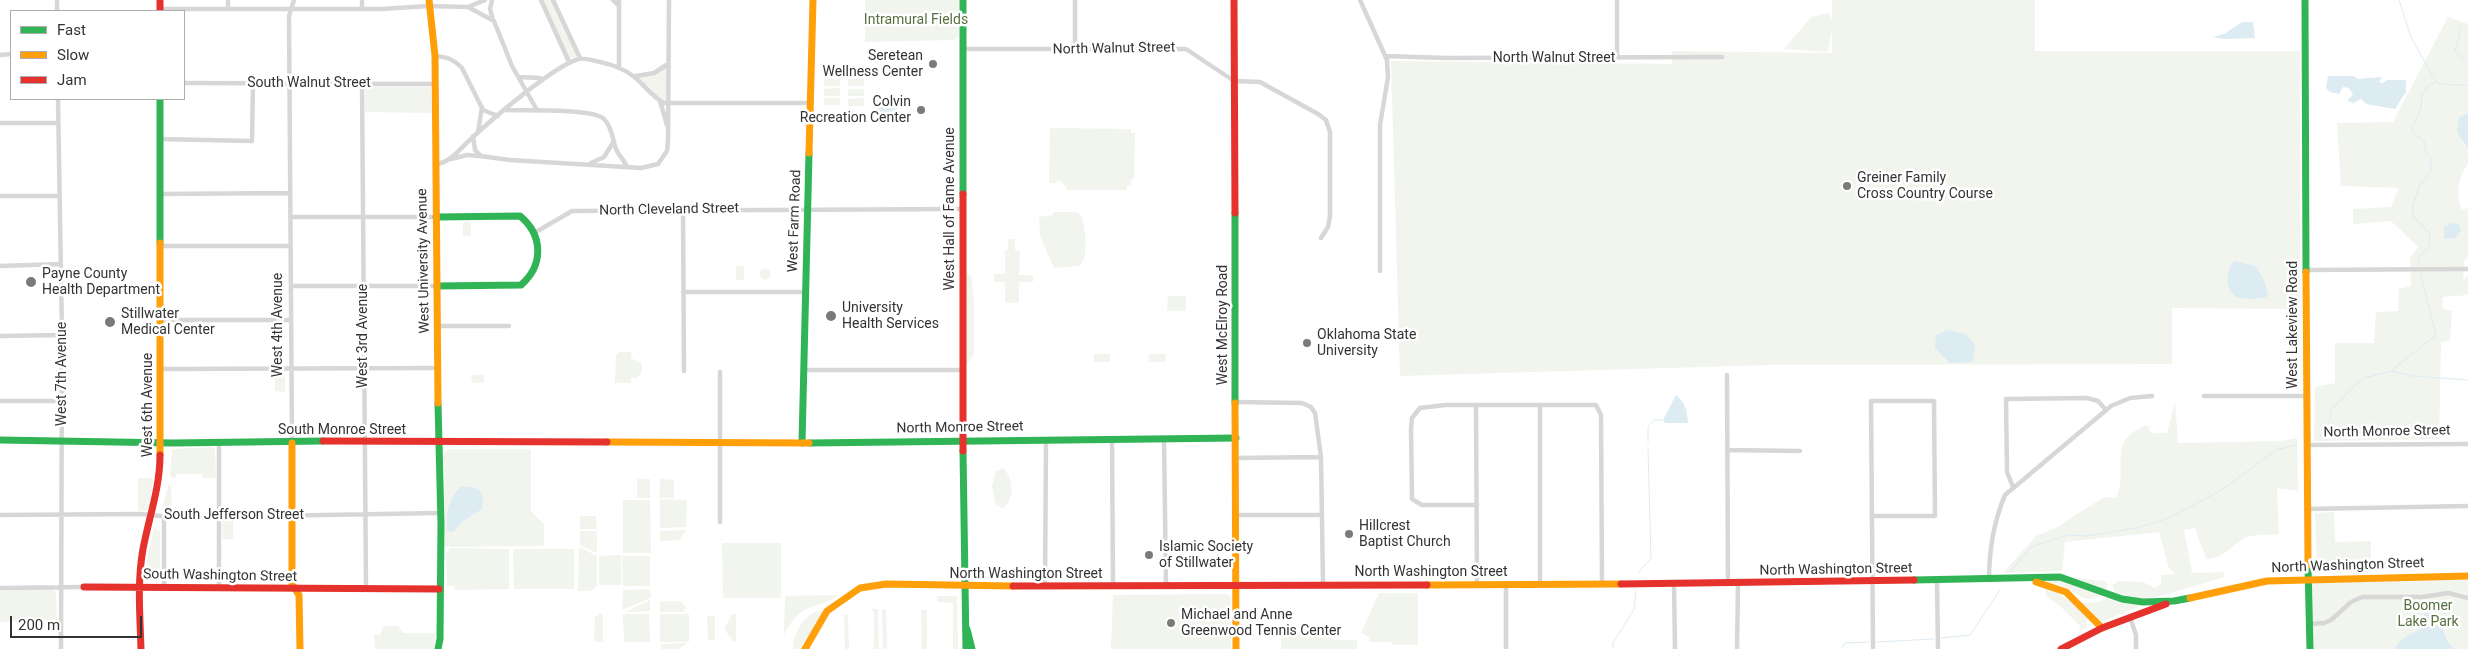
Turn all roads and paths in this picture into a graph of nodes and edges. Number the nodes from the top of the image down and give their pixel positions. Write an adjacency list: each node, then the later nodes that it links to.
1 (160, 0): 25 (main road)
2 (228, 0): 22 (street)
3 (294, 0): 23 (street, West 4th Avenue)
4 (362, 0): 24 (street)
5 (485, 0): 21 (street)
6 (492, 0): 26 (street)
7 (540, 0): 34 (street)
8 (553, 0): 33 (street)
9 (613, 0): 20 (street)
10 (619, 0): 20 (street)
11 (669, 0): 35 (street)
12 (814, 0): 51 (main road, West Farm Road)
13 (963, 0): 27 (main road, West Hall of Fame Avenue)
14 (1075, 0): 28 (street)
15 (1234, 0): 40 (main road, West McElroy Road)
16 (1360, 0): 30 (street)
17 (1617, 0): 31 (street)
18 (2305, 0): 85 (main road, West Lakeview Road)
19 (429, 3): 21 (street); 24 (street); 29 (main road, West University Avenue)
20 (619, 6): 36 (street)
21 (468, 7): 26 (street)
22 (228, 9): 23 (street); 25 (street)
23 (293, 9): 24 (street); 43 (street, West 4th Avenue)
24 (362, 9)
25 (160, 10)
26 (494, 21): 38 (street)
27 (963, 49): 28 (street, North Walnut Street); 73 (main road, West Hall of Fame Avenue)
28 (1075, 50): 40 (street, North Walnut Street)
29 (435, 56): 45 (main road, West University Avenue); 52 (street)
30 (1386, 56): 31 (street, North Walnut Street); 86 (street)
31 (1617, 57): 32 (street, North Walnut Street)
32 (1722, 57)
33 (580, 58): 34 (street); 36 (street)
34 (568, 62): 39 (street)
35 (668, 64): 37 (street); 50 (street)
36 (619, 68): 37 (street)
37 (635, 76): 49 (street)
38 (518, 77): 39 (street); 46 (street)
39 (541, 81): 46 (street)
40 (1234, 81): 79 (street); 112 (main road, West McElroy Road)
41 (185, 83): 42 (street, South Walnut Street)
42 (253, 83): 43 (street, South Walnut Street); 61 (street)
43 (289, 83): 44 (street, South Walnut Street); 68 (street, West 4th Avenue)
44 (362, 83): 45 (street, South Walnut Street); 76 (street, West 3rd Avenue)
45 (435, 84): 65 (main road, West University Avenue)
46 (527, 93): 53 (street); 54 (street)
47 (58, 100): 57 (street, West 7th Avenue)
48 (160, 100): 61 (main road, West 6th Avenue)
49 (659, 101): 50 (street); 58 (street)
50 (669, 103): 51 (street); 58 (street)
51 (811, 103): 72 (main road, West Farm Road)
52 (482, 107): 55 (street); 59 (street)
53 (506, 110): 54 (street); 55 (street)
54 (537, 110): 62 (street)
55 (498, 116): 59 (street)
56 (0, 123): 57 (street)
57 (58, 123): 71 (street, West 7th Avenue)
58 (668, 129): 67 (street)
59 (478, 132): 60 (street)
60 (474, 136): 63 (street); 64 (street)
61 (160, 139): 69 (main road, West 6th Avenue)
62 (614, 141): 66 (street); 67 (street)
63 (480, 156): 64 (street); 66 (street)
64 (447, 161): 65 (street)
65 (436, 164): 77 (main road, West University Avenue)
66 (590, 164): 67 (street)
67 (627, 168)
68 (290, 193): 69 (street); 75 (street, West 4th Avenue)
69 (160, 194): 80 (main road, West 6th Avenue)
70 (0, 196): 71 (street)
71 (60, 196): 82 (street, West 7th Avenue)
72 (808, 209): 73 (street, North Cleveland Street); 74 (street, North Cleveland Street); 91 (main road, West Farm Road)
73 (963, 209): 103 (main road, West Hall of Fame Avenue)
74 (682, 210): 78 (street, North Cleveland Street); 90 (street)
75 (290, 217): 76 (street); 81 (street, West 4th Avenue)
76 (362, 217): 77 (street); 88 (street, West 3rd Avenue)
77 (436, 217): 78 (main road); 89 (main road, West University Avenue)
78 (536, 232): 89 (main road)
79 (1321, 238)
80 (160, 246): 81 (street); 92 (main road, West 6th Avenue)
81 (290, 246): 87 (street, West 4th Avenue)
82 (61, 264): 83 (street); 96 (street, West 7th Avenue)
83 (0, 266)
84 (2468, 269): 85 (street)
85 (2306, 270): 109 (main road, West Lakeview Road)
86 (1380, 271)
87 (291, 286): 88 (street); 93 (street, West 4th Avenue)
88 (363, 286): 89 (street); 99 (street, West 3rd Avenue)
89 (437, 286): 94 (main road, West University Avenue)
90 (683, 292): 91 (street); 104 (street)
91 (805, 292): 102 (main road, West Farm Road)
92 (161, 320): 93 (street); 101 (main road, West 6th Avenue)
93 (291, 320): 98 (street, West 4th Avenue)
94 (437, 326): 95 (street); 100 (main road, West University Avenue)
95 (509, 326)
96 (62, 335): 97 (street); 111 (street, West 7th Avenue)
97 (0, 336)
98 (291, 368): 99 (street); 101 (street); 126 (street, West 4th Avenue)
99 (362, 368): 100 (street); 122 (street, West 3rd Avenue)
100 (438, 368): 123 (main road, West University Avenue)
101 (161, 369): 125 (main road, West 6th Avenue)
102 (804, 370): 103 (street); 130 (main road, West Farm Road)
103 (962, 370): 124 (main road, West Hall of Fame Avenue)
104 (684, 371)
105 (720, 372): 128 (street)
106 (1727, 375): 133 (street)
107 (2152, 396): 115 (street)
108 (2204, 396): 109 (street)
109 (2305, 396): 132 (main road, West Lakeview Road)
110 (0, 401): 111 (street)
111 (61, 401): 118 (street, West 7th Avenue)
112 (1236, 402): 116 (main road, West McElroy Road); 135 (street)
113 (1540, 405): 114 (street); 159 (street); 163 (street)
114 (1476, 406): 138 (street); 138 (street)
115 (2106, 410): 137 (street); 137 (street)
116 (1236, 438): 121 (main road, North Monroe Street); 136 (main road, West McElroy Road)
117 (0, 440): 118 (main road, South Monroe Street)
118 (62, 440): 125 (main road, South Monroe Street); 142 (street, West 7th Avenue)
119 (1046, 440): 120 (main road, North Monroe Street); 124 (main road, North Monroe Street); 168 (street)
120 (1112, 440): 121 (main road, North Monroe Street); 169 (street)
121 (1164, 440): 170 (street)
122 (364, 441): 123 (main road, South Monroe Street); 126 (main road, South Monroe Street); 144 (street, West 3rd Avenue)
123 (439, 441): 127 (main road, South Monroe Street); 141 (main road, West University Avenue)
124 (963, 441): 130 (main road, North Monroe Street); 167 (main road, West Hall of Fame Avenue)
125 (160, 442): 129 (main road, South Monroe Street); 143 (main road, West 6th Avenue)
126 (292, 442): 129 (main road, South Monroe Street); 146 (main road, West 4th Avenue)
127 (684, 442): 128 (main road, North Monroe Street)
128 (720, 442): 130 (main road, North Monroe Street); 152 (street)
129 (219, 443): 150 (street)
130 (802, 443)
131 (2468, 444): 132 (street, North Monroe Street)
132 (2306, 445): 140 (main road, West Lakeview Road)
133 (1729, 450): 134 (street); 164 (street)
134 (1800, 451)
135 (1321, 457): 136 (street); 148 (street)
136 (1236, 458): 147 (main road, West McElroy Road)
137 (2013, 487): 155 (street)
138 (1477, 504): 161 (street)
139 (2468, 506): 140 (street)
140 (2306, 509): 154 (main road, West Lakeview Road)
141 (439, 513): 144 (street, South Jefferson Street); 174 (main road, West University Avenue)
142 (61, 514): 143 (street, South Jefferson Street); 145 (street, South Jefferson Street); 172 (street, West 7th Avenue)
143 (152, 514): 149 (street, South Jefferson Street); 176 (main road, West 6th Avenue)
144 (364, 514): 146 (street, South Jefferson Street); 177 (street, West 3rd Avenue)
145 (0, 515)
146 (292, 515): 150 (street, South Jefferson Street); 180 (main road, West 4th Avenue)
147 (1237, 515): 148 (street); 171 (main road, West McElroy Road)
148 (1321, 515): 166 (street)
149 (164, 516): 150 (street, South Jefferson Street); 178 (street)
150 (218, 516): 179 (street)
151 (1872, 516): 151 (street); 158 (street)
152 (720, 522)
153 (2468, 576): 154 (main road, North Washington Street)
154 (2309, 578): 182 (main road, North Washington Street); 185 (main road, West Lakeview Road)
155 (1989, 580): 156 (main road, North Washington Street); 157 (main road, North Washington Street)
156 (2026, 580): 182 (main road, North Washington Street); 183 (main road, North Washington Street)
157 (1937, 581): 158 (main road, North Washington Street); 203 (street)
158 (1872, 582): 165 (main road, North Washington Street); 202 (street)
159 (1602, 583): 160 (main road, North Washington Street); 163 (main road, North Washington Street)
160 (1674, 583): 164 (main road, North Washington Street); 200 (street)
161 (1477, 584): 162 (main road, North Washington Street); 166 (main road, North Washington Street)
162 (1506, 584): 163 (main road, North Washington Street); 199 (street)
163 (1540, 584)
164 (1728, 584): 165 (main road, North Washington Street)
165 (1738, 584): 201 (street)
166 (1323, 585): 171 (main road, North Washington Street)
167 (964, 586): 168 (main road, North Washington Street); 186 (main road, West Hall of Fame Avenue); 195 (main road, North Washington Street)
168 (1045, 586): 169 (main road, North Washington Street)
169 (1113, 586): 170 (main road, North Washington Street)
170 (1166, 586): 171 (main road, North Washington Street)
171 (1237, 586): 198 (main road, West McElroy Road)
172 (61, 587): 173 (street, South Washington Street); 175 (street, South Washington Street); 190 (street, West 7th Avenue)
173 (84, 587): 176 (main road, South Washington Street)
174 (439, 587): 177 (main road, South Washington Street); 189 (main road, West University Avenue)
175 (0, 588)
176 (140, 588): 178 (main road, South Washington Street); 191 (main road, West 6th Avenue)
177 (366, 588): 180 (main road, South Washington Street)
178 (164, 589): 179 (main road, South Washington Street)
179 (218, 589): 180 (main road, South Washington Street)
180 (296, 589): 192 (main road, West 4th Avenue)
181 (2468, 598): 185 (street)
182 (2174, 601): 184 (main road)
183 (2089, 616): 187 (main road, North Washington Street); 188 (main road)
184 (2130, 617): 187 (main road); 205 (street)
185 (2309, 624): 206 (main road, West Lakeview Road)
186 (966, 628): 196 (main road, West Hall of Fame Avenue); 197 (main road, West Hall of Fame Avenue)
187 (2102, 628): 188 (main road)
188 (2085, 637): 204 (main road)
189 (440, 639): 193 (main road, West University Avenue); 194 (main road, West University Avenue)
190 (61, 649)
191 (141, 649)
192 (300, 649)
193 (438, 649)
194 (442, 649)
195 (805, 649)
196 (966, 649)
197 (972, 649)
198 (1236, 649)
199 (1506, 649)
200 (1675, 649)
201 (1737, 649)
202 (1873, 649)
203 (1938, 649)
204 (2061, 649)
205 (2136, 649)
206 (2310, 649)

